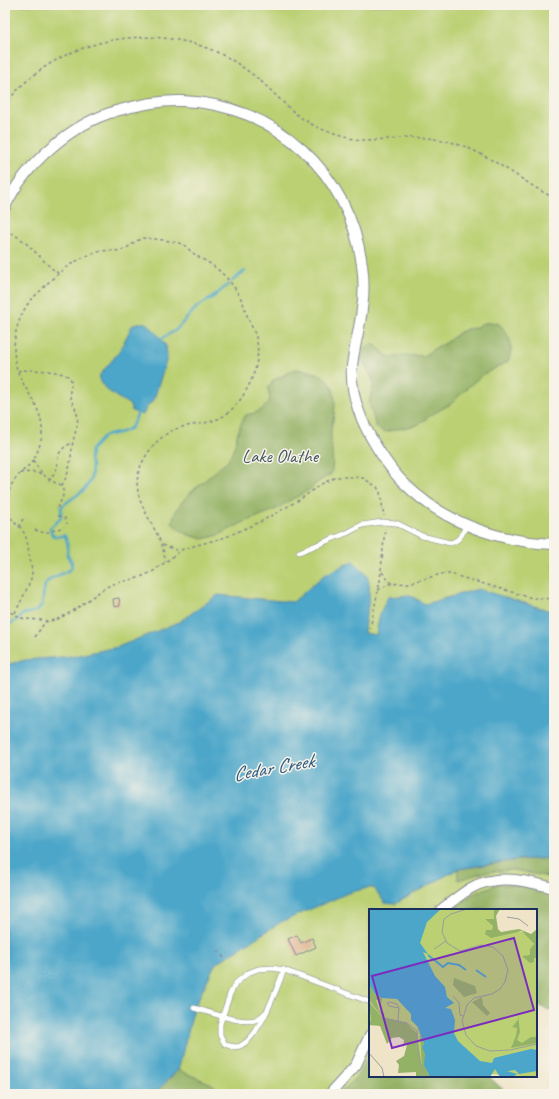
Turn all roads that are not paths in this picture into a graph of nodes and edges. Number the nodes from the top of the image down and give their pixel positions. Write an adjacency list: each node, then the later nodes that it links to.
1 (5, 207): 2 (street)
2 (466, 525): 3 (street); 4 (lane)
3 (554, 544)
4 (299, 552)
5 (554, 888): 6 (street)
6 (442, 909)
7 (284, 970): 8 (lane); 10 (lane); 11 (lane)
8 (369, 1002)
9 (194, 1008): 11 (lane)
10 (266, 1013): 11 (lane); 11 (lane)
11 (222, 1016)
12 (369, 1037): 13 (street)
13 (330, 1094)

